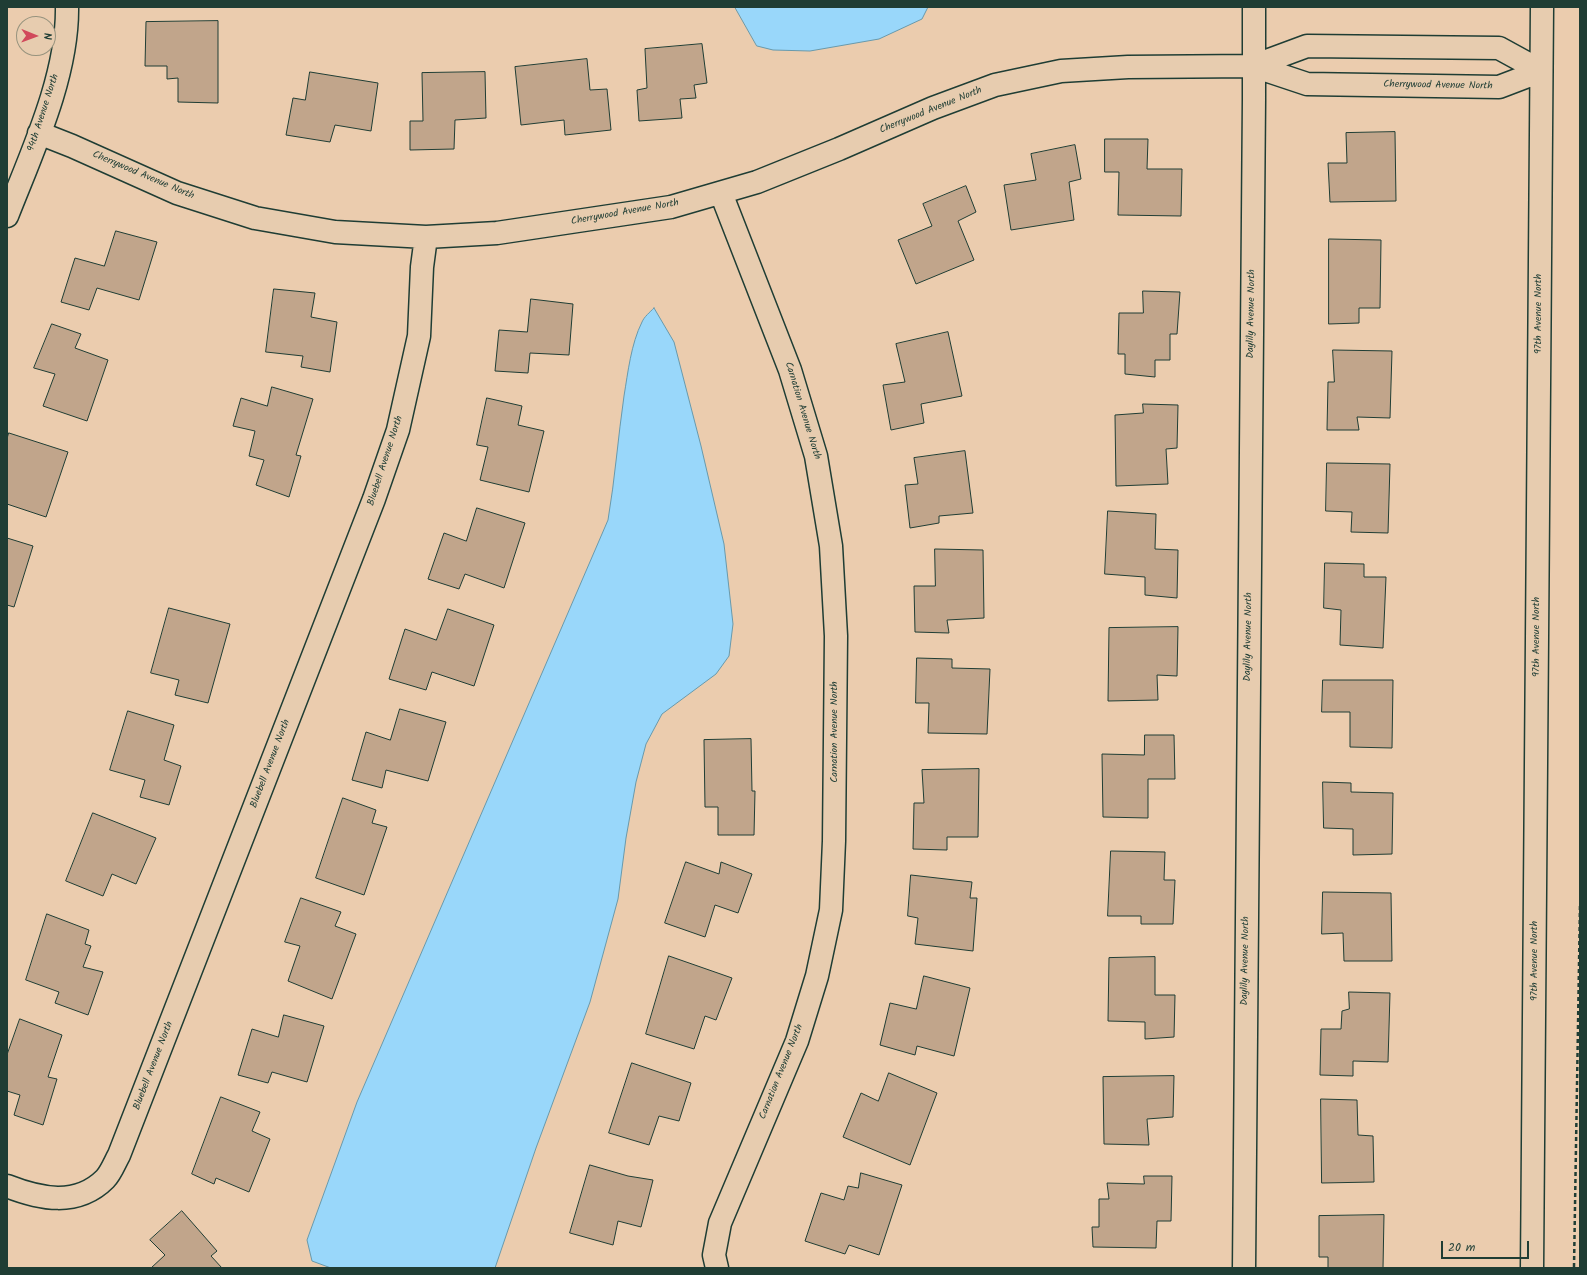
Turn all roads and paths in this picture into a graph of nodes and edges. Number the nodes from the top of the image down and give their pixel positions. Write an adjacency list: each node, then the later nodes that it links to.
1 (67, 7): 6 (street, 94th Avenue North)
2 (1254, 7): 4 (street, Daylily Avenue North)
3 (1542, 7): 5 (street, 97th Avenue North)
4 (1254, 66): 5 (street, Cherrywood Avenue North); 5 (street, Cherrywood Avenue North); 7 (street, Cherrywood Avenue North); 14 (street, Daylily Avenue North)
5 (1541, 72): 15 (street, 97th Avenue North)
6 (39, 133): 8 (street, 94th Avenue North); 9 (street, Cherrywood Avenue North)
7 (721, 193): 9 (street, Cherrywood Avenue North); 13 (street, Carnation Avenue North)
8 (7, 216)
9 (426, 237): 11 (street, Bluebell Avenue North)
10 (1580, 905): 12 (path)
11 (7, 1186)
12 (1574, 1267)
13 (717, 1268)
14 (1244, 1268)
15 (1532, 1268)

